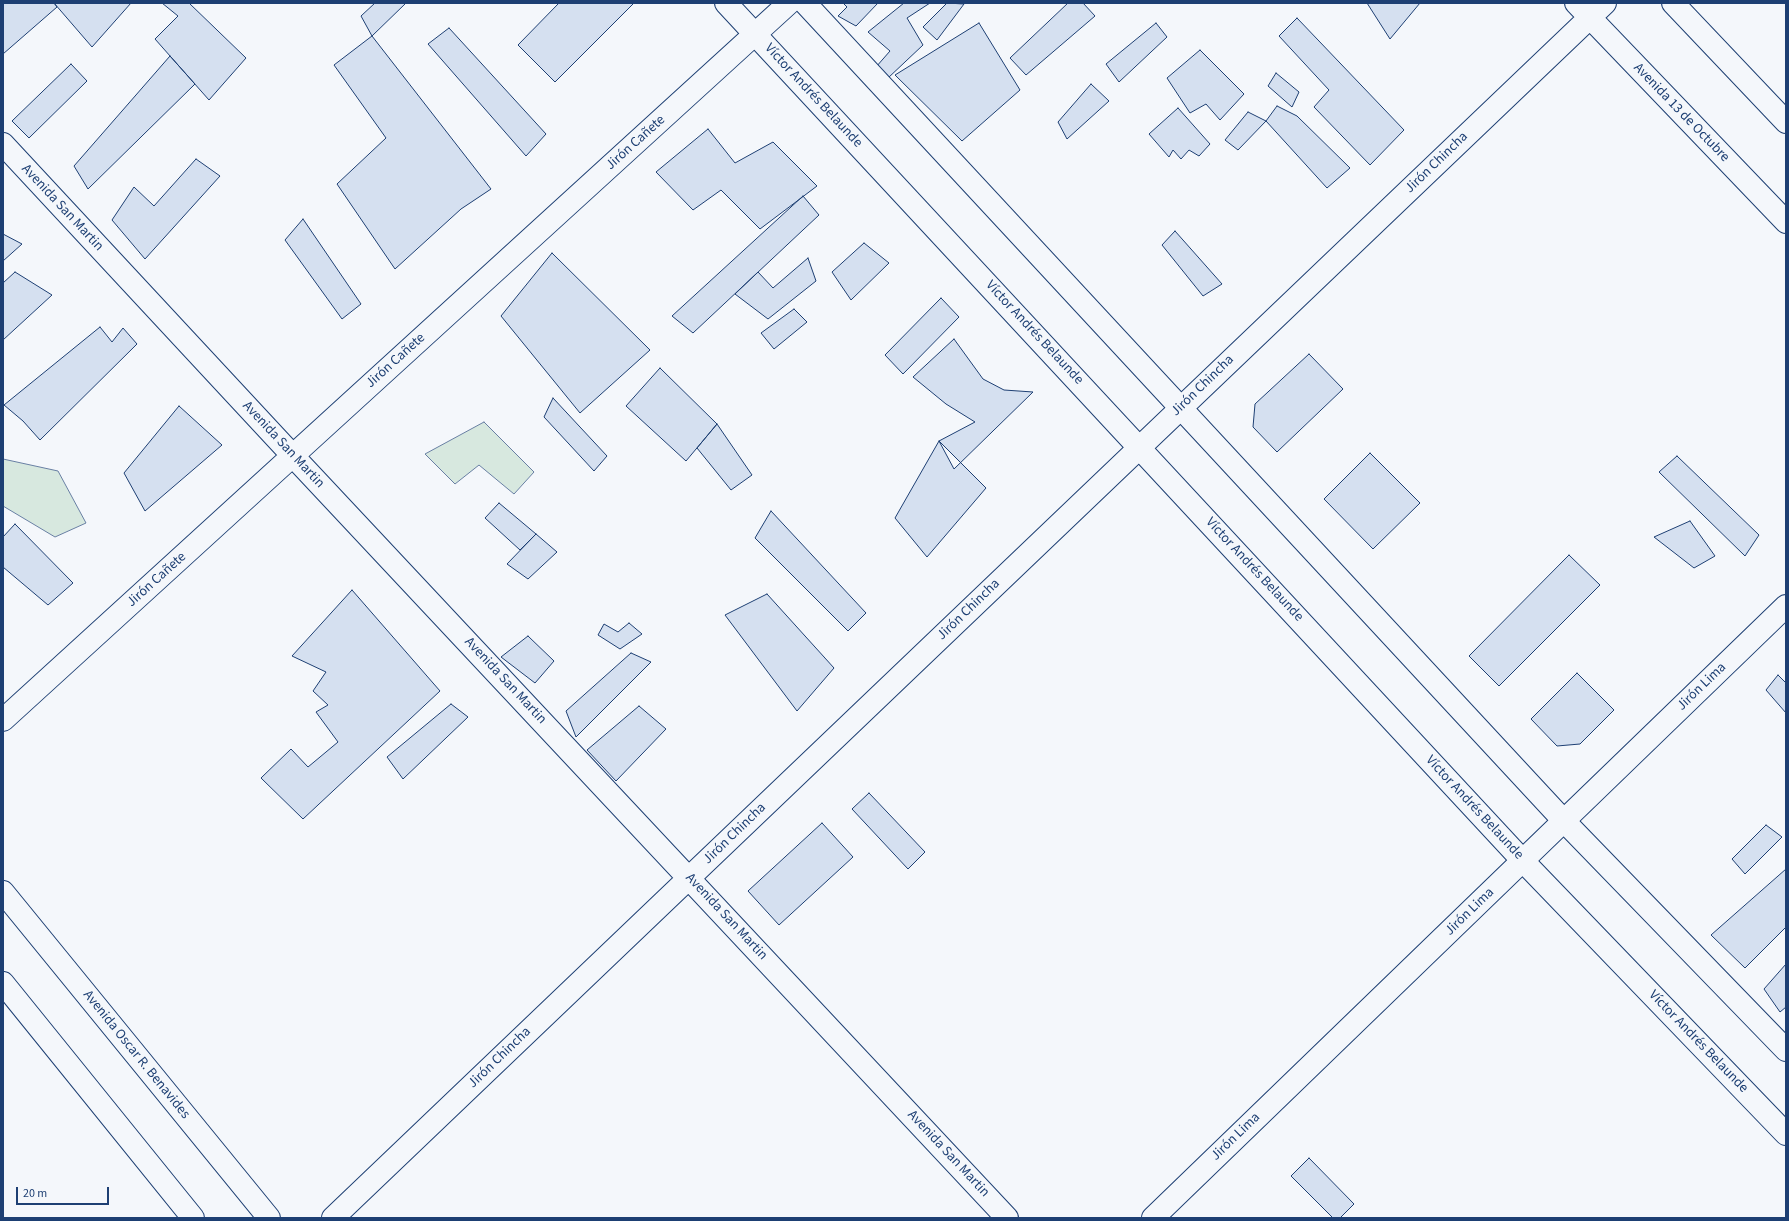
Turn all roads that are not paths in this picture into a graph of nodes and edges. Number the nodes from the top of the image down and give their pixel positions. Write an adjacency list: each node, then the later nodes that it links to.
1 (726, 3): 6 (street, Víctor Andrés Belaunde)
2 (789, 3): 6 (street, Jirón Cañete)
3 (805, 3): 10 (street)
4 (1673, 3): 7 (street)
5 (1590, 8): 9 (street, Avenida 13 de Octubre); 10 (street, Jirón Chincha)
6 (755, 34): 11 (street, Víctor Andrés Belaunde); 12 (street, Jirón Cañete)
7 (1786, 122)
8 (3, 144): 12 (street, Avenida San Martin)
9 (1786, 222)
10 (1180, 408): 11 (street, Jirón Chincha); 15 (street)
11 (1140, 447): 16 (street, Víctor Andrés Belaunde); 17 (street, Jirón Chincha)
12 (293, 456): 14 (street, Jirón Cañete); 17 (street, Avenida San Martin)
13 (1786, 606): 15 (street, Jirón Lima)
14 (3, 720)
15 (1564, 821): 16 (street, Jirón Lima); 20 (street)
16 (1523, 861): 21 (street, Víctor Andrés Belaunde); 26 (street, Jirón Lima)
17 (689, 878): 24 (street, Jirón Chincha); 25 (street, Avenida San Martin)
18 (3, 892): 23 (street, Avenida Oscar R. Benavides)
19 (3, 983): 22 (street)
20 (1786, 1050)
21 (1786, 1134)
22 (193, 1218)
23 (268, 1218)
24 (333, 1218)
25 (1007, 1218)
26 (1153, 1218)

